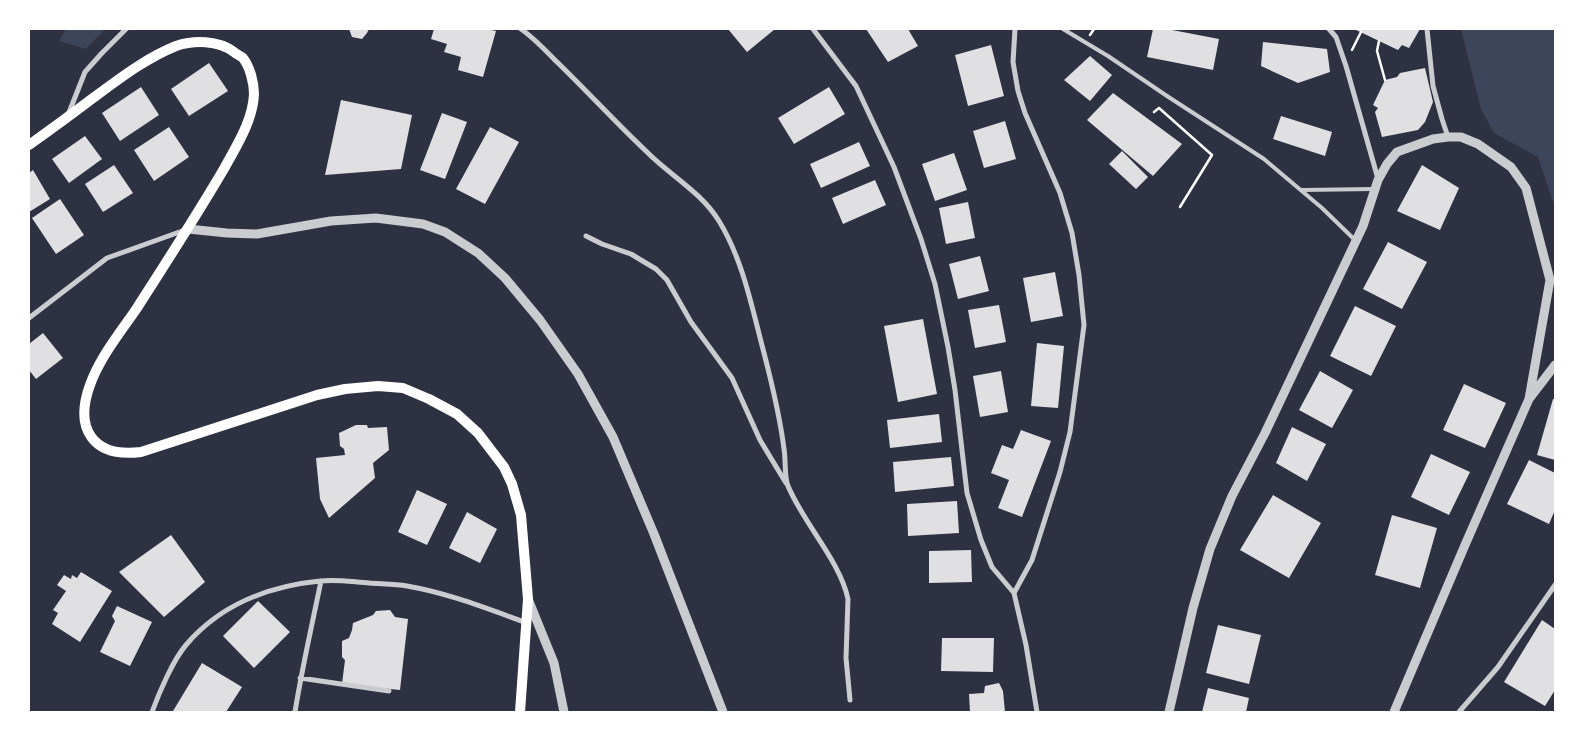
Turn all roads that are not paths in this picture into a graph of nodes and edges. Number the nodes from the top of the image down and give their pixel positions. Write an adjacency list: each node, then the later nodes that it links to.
1 (126, 29): 10 (street)
2 (521, 29): 22 (street)
3 (813, 29): 25 (street)
4 (1015, 29): 25 (street)
5 (1063, 29): 14 (lane)
6 (1329, 29): 9 (street)
7 (1338, 29): 9 (street)
8 (1427, 29): 11 (street)
9 (1336, 37): 13 (street)
10 (66, 118): 12 (main road); 15 (main road)
11 (1448, 137): 13 (street); 18 (street)
12 (29, 145)
13 (1377, 184): 14 (lane); 17 (street)
14 (1302, 190): 17 (lane)
15 (188, 229): 19 (street); 26 (main road); 35 (street)
16 (586, 236): 22 (street)
17 (1356, 241): 37 (street)
18 (1552, 281): 21 (street)
19 (29, 318)
20 (1555, 365): 21 (street)
21 (1529, 399): 38 (street)
22 (787, 485): 30 (street)
23 (321, 581): 27 (street); 28 (street); 31 (street)
24 (1555, 584): 39 (street)
25 (1014, 593): 36 (street)
26 (528, 599): 27 (main road); 34 (street)
27 (527, 623): 33 (main road)
28 (300, 678): 29 (street); 32 (street)
29 (389, 691)
30 (850, 700)
31 (152, 712)
32 (295, 712)
33 (520, 712)
34 (564, 712)
35 (723, 712)
36 (1037, 712)
37 (1169, 712)
38 (1394, 712)
39 (1459, 712)

